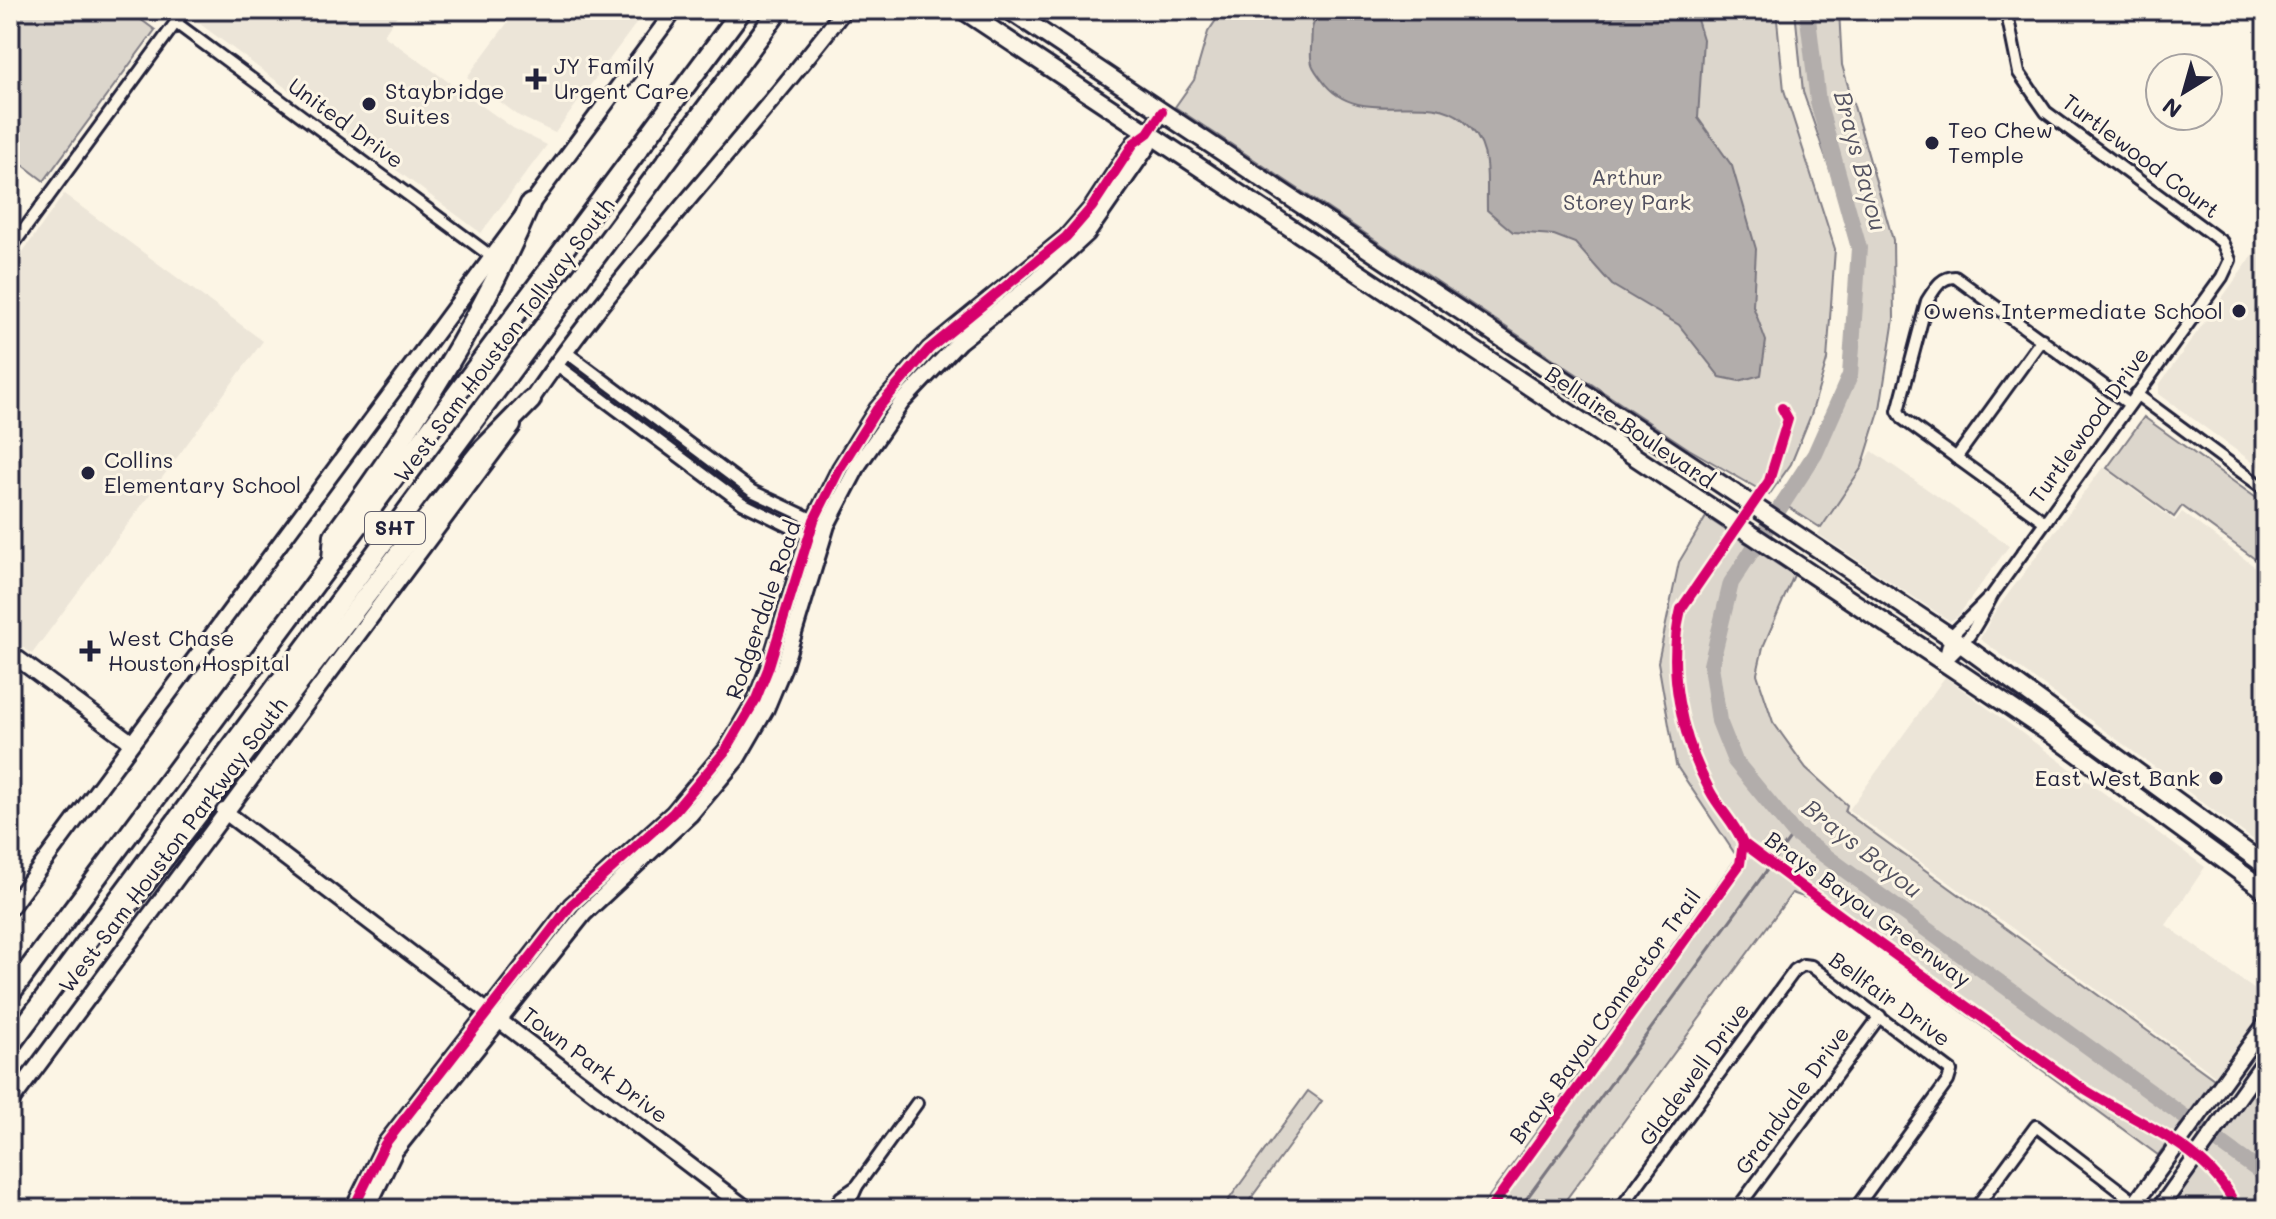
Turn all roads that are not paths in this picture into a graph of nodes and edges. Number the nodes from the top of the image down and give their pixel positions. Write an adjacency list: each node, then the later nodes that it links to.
1 (185, 10): 9 (street)
2 (675, 10): 12 (main road)
3 (742, 10): 31 (highway, West Sam Houston Tollway South / SHT)
4 (779, 10): 47 (highway, West Sam Houston Tollway South / SHT)
5 (844, 10): 19 (main road, West Sam Houston Parkway South)
6 (963, 10): 11 (main road, Bellaire Boulevard)
7 (1009, 10): 10 (main road, Bellaire Boulevard)
8 (2008, 19): 15 (street, Turtlewood Court)
9 (176, 23): 13 (street); 14 (street, United Drive)
10 (1162, 112): 11 (main road, Rodgerdale Road); 16 (main road, Bellaire Boulevard)
11 (1148, 133): 18 (main road, Bellaire Boulevard); 28 (main road, Rodgerdale Road)
12 (530, 204): 14 (main road); 31 (highway)
13 (10, 249)
14 (492, 257): 37 (main road)
15 (2222, 277): 20 (street, Turtlewood Drive)
16 (1491, 330): 18 (main road); 30 (main road, Bellaire Boulevard)
17 (2042, 339): 22 (street); 24 (street); 24 (street)
18 (1476, 351): 32 (main road, Bellaire Boulevard)
19 (562, 359): 21 (main road, West Sam Houston Parkway South); 23 (street); 25 (street)
20 (2136, 394): 22 (street, Turtlewood Drive); 26 (street)
21 (531, 400): 38 (main road, West Sam Houston Parkway South); 47 (highway)
22 (2129, 404): 27 (street, Turtlewood Drive)
23 (696, 450): 25 (street); 28 (street)
24 (1956, 458): 27 (street)
25 (687, 462): 29 (street)
26 (2266, 490)
27 (2045, 522): 33 (street, Turtlewood Drive)
28 (821, 523): 29 (main road, Rodgerdale Road)
29 (814, 538): 44 (main road, Rodgerdale Road)
30 (1828, 555): 32 (main road); 34 (main road, Bellaire Boulevard)
31 (332, 562): 43 (highway, West Sam Houston Tollway South / SHT)
32 (1814, 576): 36 (main road, Bellaire Boulevard)
33 (1991, 596): 34 (street, Turtlewood Drive); 34 (street, Turtlewood Drive)
34 (1957, 641): 36 (street, Turtlewood Drive); 39 (main road, Bellaire Boulevard)
35 (10, 653): 37 (main road)
36 (1944, 662): 40 (main road, Bellaire Boulevard)
37 (131, 742): 41 (main road)
38 (224, 811): 44 (main road, Town Park Drive); 49 (main road, West Sam Houston Parkway South)
39 (2266, 866)
40 (2266, 891)
41 (10, 908)
42 (1803, 965): 45 (street, Bellfair Drive); 58 (street, Gladewell Drive)
43 (10, 994)
44 (493, 1016): 53 (main road, Rodgerdale Road); 54 (main road, Rodgerdale Road); 55 (main road, Town Park Drive)
45 (1880, 1016): 59 (street, Grandvale Drive); 60 (street, Bellfair Drive)
46 (2266, 1023): 52 (main road)
47 (10, 1046)
48 (2266, 1059): 62 (main road)
49 (10, 1103)
50 (917, 1103): 51 (street)
51 (857, 1186): 56 (street); 57 (street)
52 (2137, 1207): 61 (street)
53 (353, 1209)
54 (367, 1209)
55 (747, 1209)
56 (832, 1209)
57 (847, 1209)
58 (1620, 1209)
59 (1737, 1209)
60 (1855, 1209)
61 (1975, 1209)
62 (2159, 1209)

